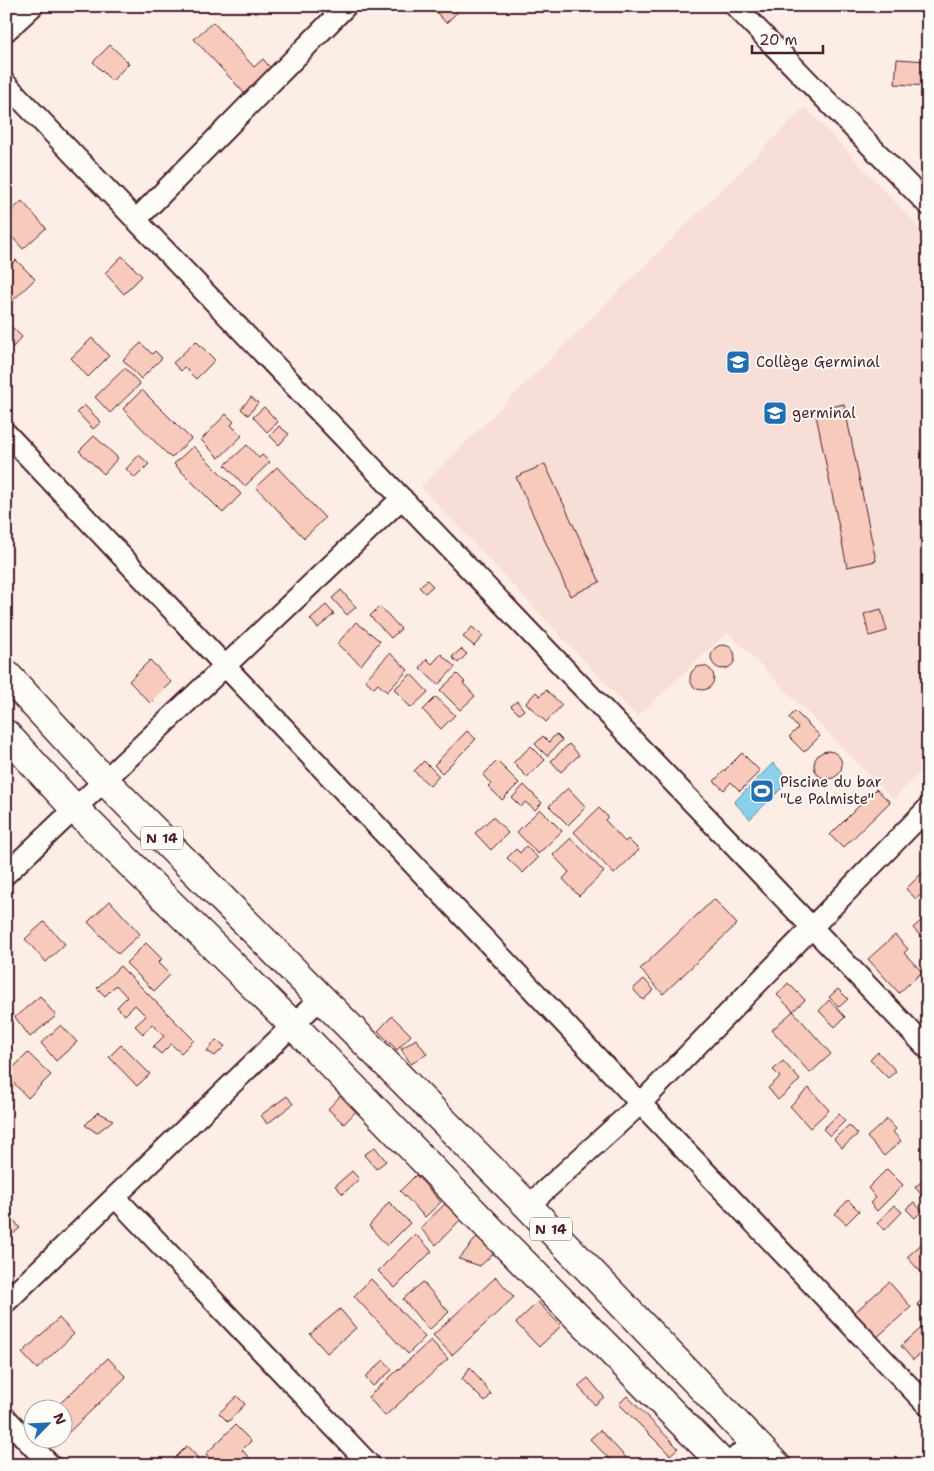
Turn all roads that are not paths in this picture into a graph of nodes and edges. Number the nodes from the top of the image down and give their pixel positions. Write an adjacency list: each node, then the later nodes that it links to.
1 (33, 6): 4 (street)
2 (346, 6): 7 (street)
3 (735, 6): 6 (street)
4 (6, 31)
5 (6, 84): 7 (street)
6 (928, 205)
7 (136, 220): 9 (street)
8 (6, 433): 10 (street)
9 (402, 498): 10 (street); 17 (street)
10 (225, 666): 13 (street); 21 (street)
11 (6, 674): 13 (main road, N 14)
12 (6, 734): 15 (main road, N 14)
13 (105, 781): 15 (street); 18 (main road, N 14)
14 (928, 808): 17 (street)
15 (75, 809): 16 (street); 19 (main road, N 14)
16 (6, 874)
17 (812, 928): 20 (street); 21 (street)
18 (321, 998): 19 (street); 23 (main road, N 14)
19 (293, 1025): 22 (street); 30 (main road, N 14)
20 (928, 1049)
21 (640, 1103): 23 (street); 25 (street)
22 (116, 1197): 24 (street); 29 (street)
23 (528, 1206): 27 (main road, N 14)
24 (6, 1302)
25 (928, 1406)
26 (6, 1418): 28 (street)
27 (753, 1441): 31 (street); 32 (main road, N 14)
28 (50, 1465)
29 (370, 1465)
30 (724, 1465)
31 (728, 1465)
32 (776, 1465)

